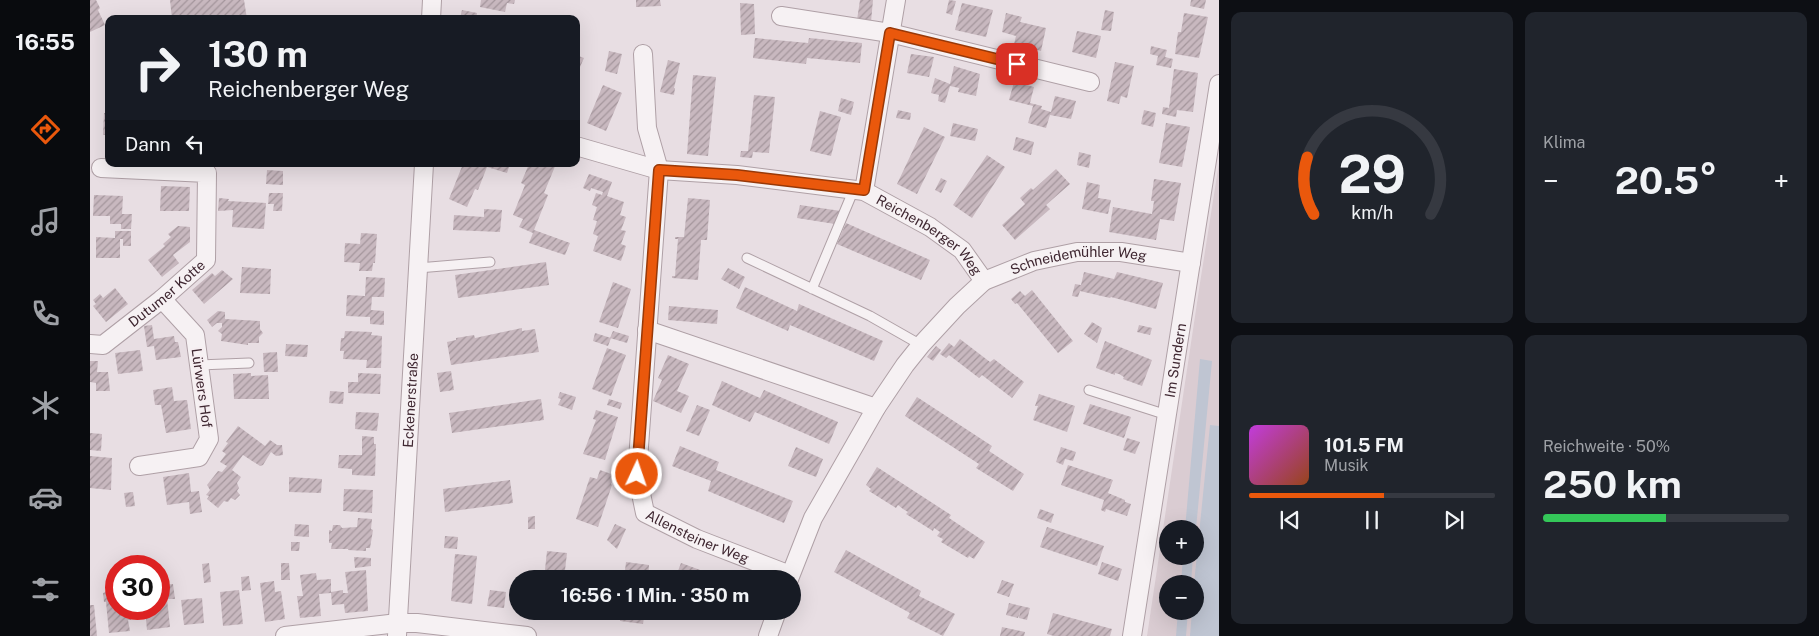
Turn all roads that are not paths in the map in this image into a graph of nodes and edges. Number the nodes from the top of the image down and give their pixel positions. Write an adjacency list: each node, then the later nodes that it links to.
1 (432, 0): 3 (street)
2 (896, 0): 5 (street)
3 (431, 15)
4 (781, 16): 5 (street)
5 (890, 33): 7 (street); 13 (street)
6 (643, 54): 12 (street, Allensteiner Weg)
7 (1090, 82)
8 (1219, 84): 16 (street, Im Sundern)
9 (580, 147): 12 (street, Reichenberger Weg)
10 (424, 167): 17 (street, Eckenerstraße)
11 (101, 168): 20 (street, Dutumer Kotte)
12 (659, 170): 13 (street, Reichenberger Weg); 21 (street, Allensteiner Weg)
13 (859, 190): 18 (street, Reichenberger Weg); 19 (lane)
14 (746, 258): 19 (lane)
15 (490, 262): 17 (lane)
16 (1191, 263): 18 (street, Schneidemühler Weg); 28 (street, Im Sundern)
17 (418, 268): 33 (street, Eckenerstraße)
18 (984, 281): 23 (street, Schneidemühler Weg)
19 (812, 289): 23 (lane)
20 (162, 299): 22 (street, Dutumer Kotte); 25 (street, Lürwers Hof)
21 (647, 330): 27 (street); 30 (street, Allensteiner Weg)
22 (90, 344)
23 (921, 345): 27 (street, Schneidemühler Weg)
24 (249, 363): 25 (lane)
25 (199, 365): 29 (street, Lürwers Hof)
26 (1088, 390): 28 (lane)
27 (876, 408): 31 (street, Schneidemühler Weg)
28 (1167, 415): 37 (street, Im Sundern)
29 (139, 466)
30 (772, 570)
31 (792, 570)
32 (774, 620): 36 (street)
33 (398, 630): 34 (street); 35 (street)
34 (285, 636)
35 (527, 636)
36 (768, 636)
37 (1132, 636)

